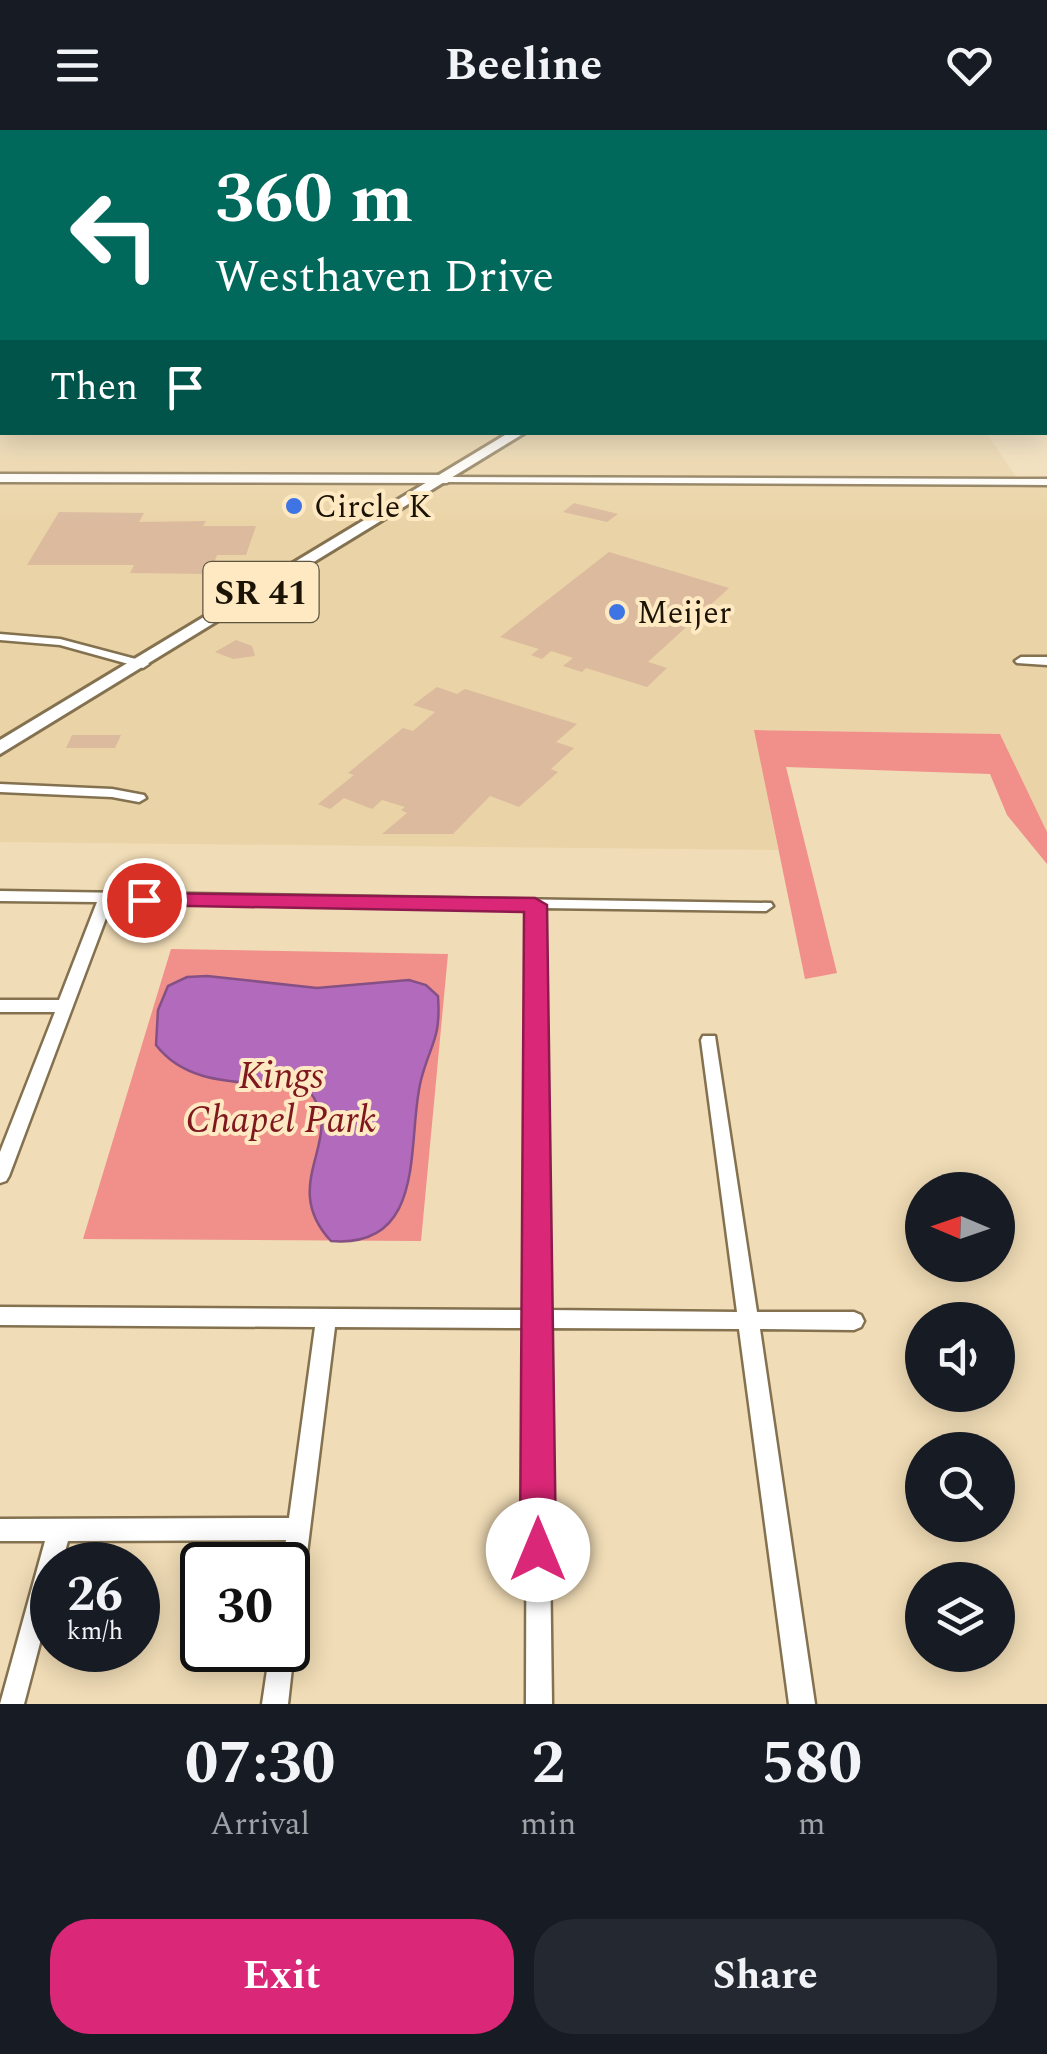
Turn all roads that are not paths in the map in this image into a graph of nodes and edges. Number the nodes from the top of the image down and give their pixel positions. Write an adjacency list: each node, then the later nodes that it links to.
1 (515, 435): 3 (main road, SR 41)
2 (0, 478): 3 (street)
3 (447, 478): 4 (street); 8 (main road, SR 41)
4 (1047, 482)
5 (0, 637): 8 (street)
6 (1021, 662): 7 (street)
7 (1047, 662)
8 (143, 664): 9 (main road, SR 41)
9 (0, 748)
10 (0, 788): 11 (street)
11 (140, 798)
12 (0, 896): 13 (street)
13 (106, 899): 14 (street); 17 (street)
14 (535, 905): 15 (street); 21 (street)
15 (766, 906)
16 (0, 1006): 17 (street)
17 (64, 1006): 19 (street)
18 (709, 1040): 23 (street)
19 (0, 1176)
20 (0, 1316): 22 (street)
21 (537, 1318): 22 (street); 23 (street); 32 (street)
22 (326, 1319): 25 (street)
23 (749, 1320): 24 (street); 33 (street)
24 (854, 1321)
25 (298, 1529): 27 (street); 28 (street)
26 (0, 1530): 27 (street)
27 (59, 1531): 30 (street)
28 (296, 1542)
29 (279, 1672): 31 (street)
30 (11, 1704)
31 (275, 1704)
32 (538, 1704)
33 (802, 1704)

